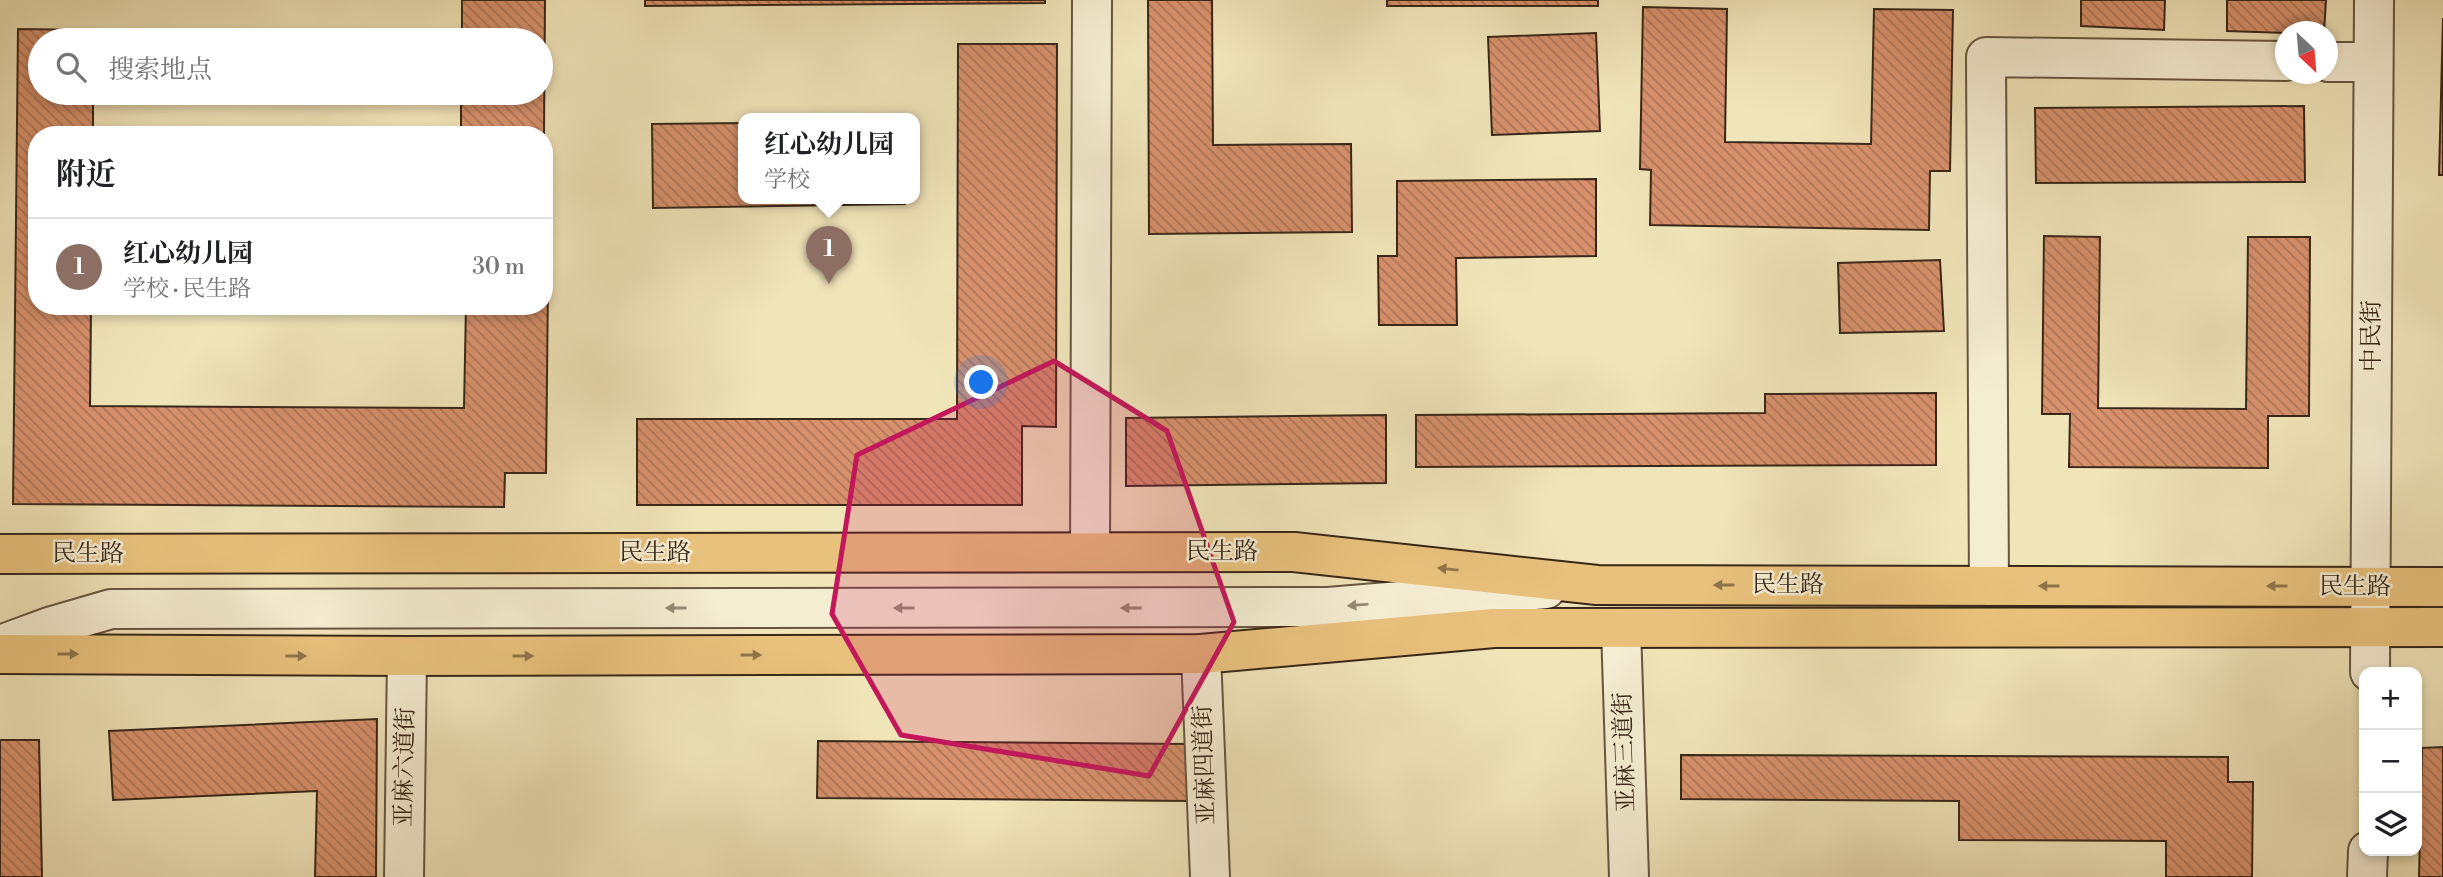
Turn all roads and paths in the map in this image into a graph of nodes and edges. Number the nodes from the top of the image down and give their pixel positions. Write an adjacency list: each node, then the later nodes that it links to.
1 (1092, 0): 6 (street)
2 (2374, 0): 5 (street, 中民街)
3 (2275, 61): 9 (street)
4 (2338, 61): 5 (street)
5 (2373, 62): 10 (street, 中民街)
6 (1090, 552): 7 (main road, 民生路); 8 (main road, 民生路, one-way to 6)
7 (0, 554)
8 (1597, 585): 9 (main road, 民生路, one-way to 8); 15 (street, one-way to 15)
9 (1989, 586): 10 (main road, 民生路, one-way to 9)
10 (2371, 587): 11 (main road, 民生路); 12 (street, 中民街)
11 (2443, 587)
12 (2370, 627): 13 (main road, 民生路); 14 (main road, 民生路); 19 (street, 中民街)
13 (2443, 627)
14 (1621, 628): 17 (main road, 民生路); 23 (street, 亚麻三道街)
15 (0, 645)
16 (0, 654): 18 (main road, 民生路, one-way to 18)
17 (1201, 654): 18 (main road, 民生路, one-way to 17); 22 (street, 亚麻四道街)
18 (407, 656): 21 (street, 亚麻六道街)
19 (2370, 667)
20 (2368, 856): 24 (street)
21 (404, 877)
22 (1209, 877)
23 (1629, 877)
24 (2367, 877)

